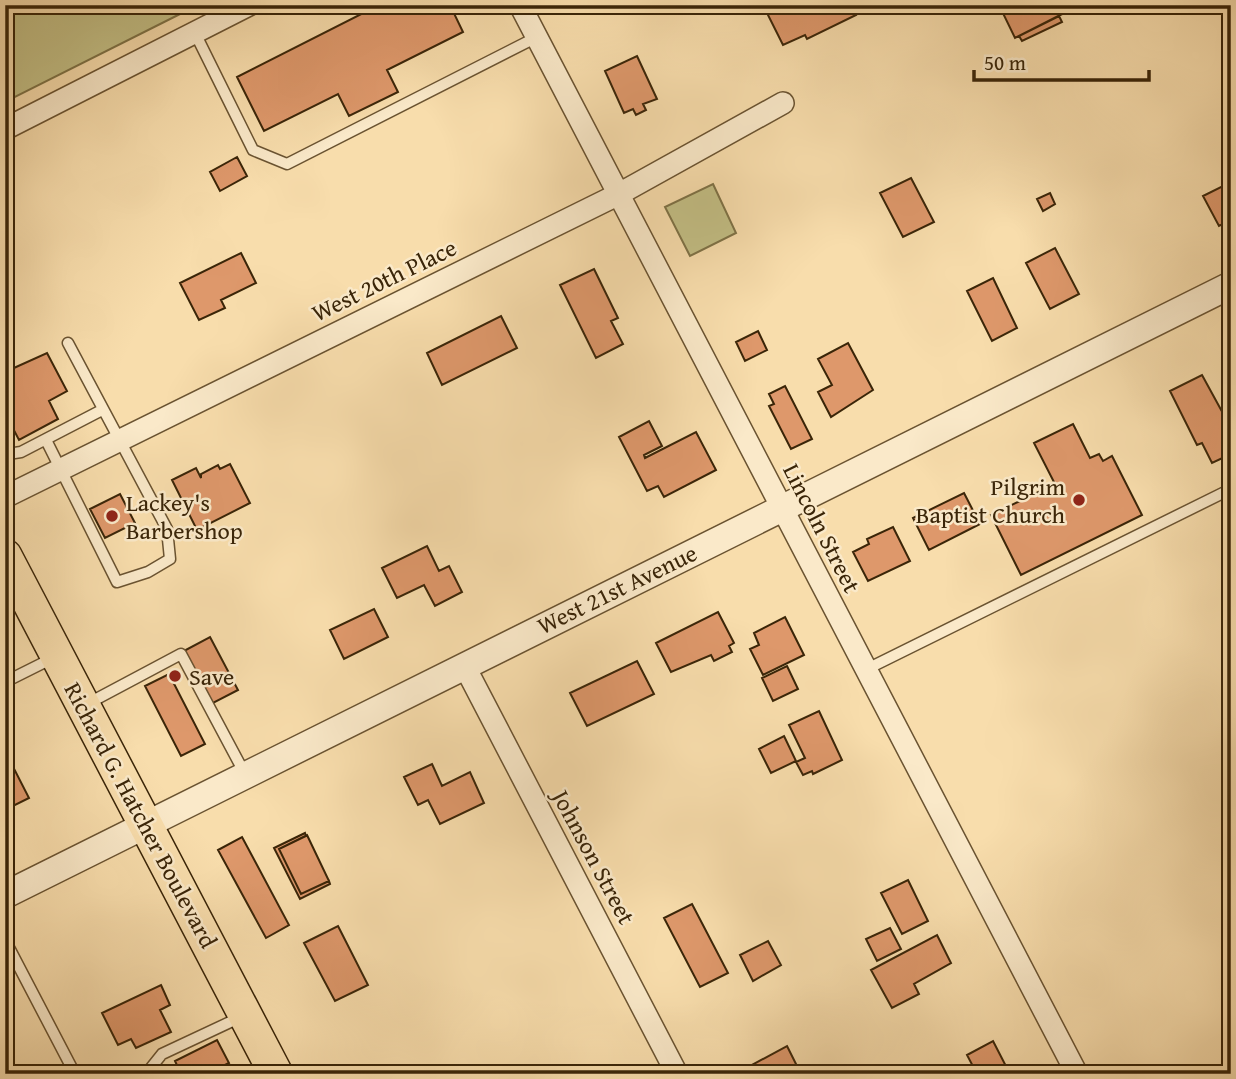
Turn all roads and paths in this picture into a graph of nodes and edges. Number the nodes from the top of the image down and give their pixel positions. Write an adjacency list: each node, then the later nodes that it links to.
1 (249, 5): 3 (street)
2 (520, 5): 4 (street, Lincoln Street)
3 (195, 33): 4 (lane); 6 (street)
4 (537, 37): 7 (street, Lincoln Street)
5 (783, 103): 7 (street, West 20th Place)
6 (5, 129)
7 (619, 194): 12 (street, West 20th Place); 17 (street, Lincoln Street)
8 (1231, 285): 17 (street, West 21st Avenue)
9 (68, 343): 10 (lane)
10 (102, 410): 11 (lane); 12 (lane)
11 (46, 440): 13 (lane); 14 (lane)
12 (118, 441): 14 (street, West 20th Place); 14 (lane)
13 (5, 450)
14 (61, 470): 16 (street, West 20th Place)
15 (1231, 489): 21 (lane)
16 (5, 497)
17 (782, 507): 20 (street, West 21st Avenue); 21 (street, Lincoln Street)
18 (10, 578): 19 (main road, Richard G. Hatcher Boulevard)
19 (57, 656): 22 (lane); 23 (main road, Richard G. Hatcher Boulevard)
20 (464, 665): 24 (street, West 21st Avenue); 32 (street, Johnson Street)
21 (865, 670): 33 (street, Lincoln Street)
22 (5, 682)
23 (83, 706): 24 (lane); 25 (main road, Richard G. Hatcher Boulevard)
24 (245, 774): 25 (street, West 21st Avenue)
25 (145, 824): 26 (street, West 21st Avenue); 28 (main road, Richard G. Hatcher Boulevard)
26 (5, 895)
27 (5, 940): 29 (lane)
28 (245, 1014): 30 (lane); 31 (main road, Richard G. Hatcher Boulevard)
29 (75, 1074)
30 (146, 1074)
31 (276, 1074)
32 (677, 1074)
33 (1077, 1074)

